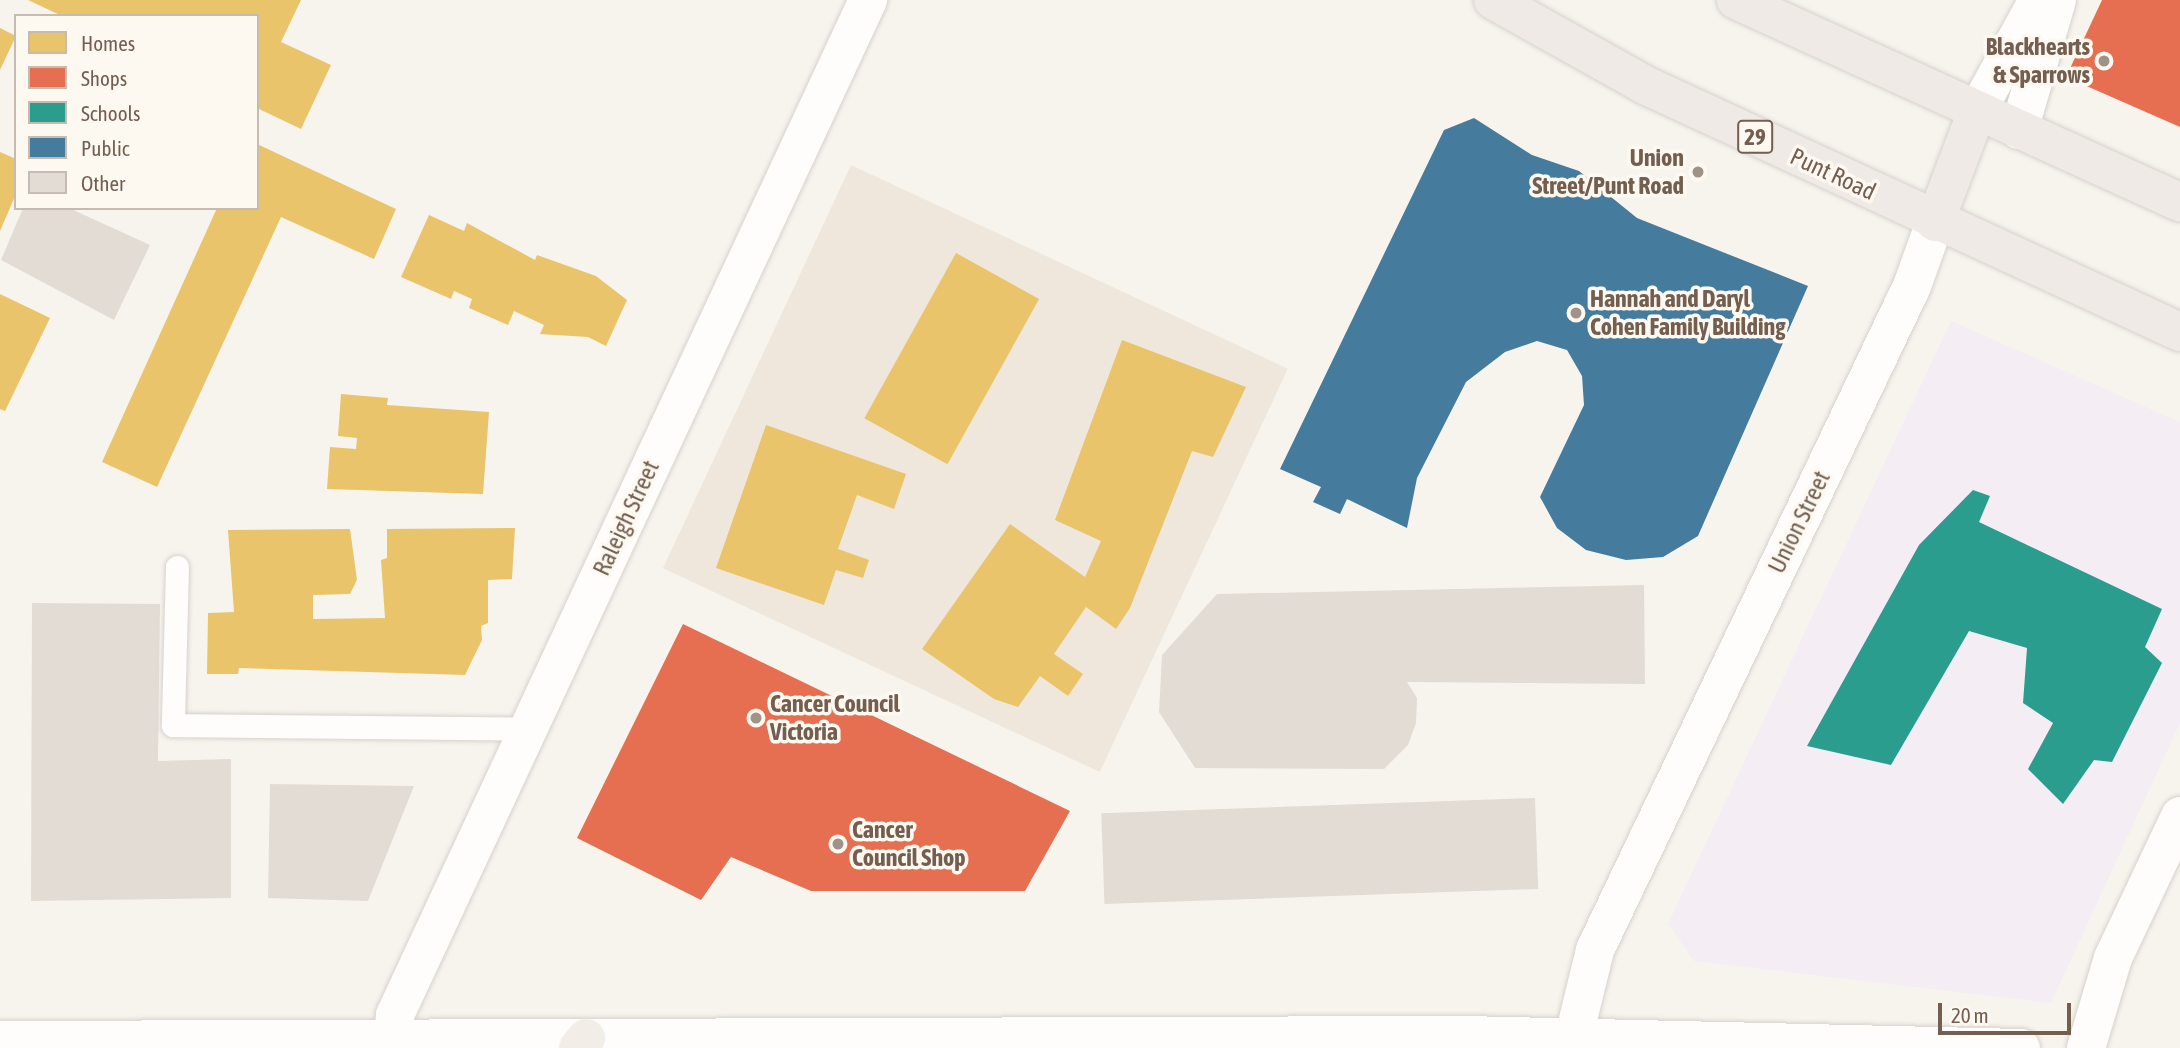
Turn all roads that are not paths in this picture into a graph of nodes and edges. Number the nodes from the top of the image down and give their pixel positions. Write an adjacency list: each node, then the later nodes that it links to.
1 (868, 0): 12 (street, Raleigh Street)
2 (1493, 0): 9 (highway, Punt Road / 29)
3 (1736, 0): 6 (highway)
4 (2038, 0): 6 (street, Union Street)
5 (2057, 0): 7 (street)
6 (1977, 111): 7 (highway); 9 (highway, Union Street)
7 (2019, 130): 8 (highway)
8 (2180, 202)
9 (1936, 222): 10 (highway, Punt Road / 29); 16 (street, Union Street)
10 (2180, 332)
11 (177, 567): 12 (lane)
12 (527, 729): 14 (street, Raleigh Street)
13 (2180, 817): 19 (street)
14 (393, 1038): 15 (street); 17 (street)
15 (0, 1040)
16 (1572, 1042): 17 (street); 18 (street)
17 (582, 1043)
18 (2021, 1048)
19 (2086, 1048)

